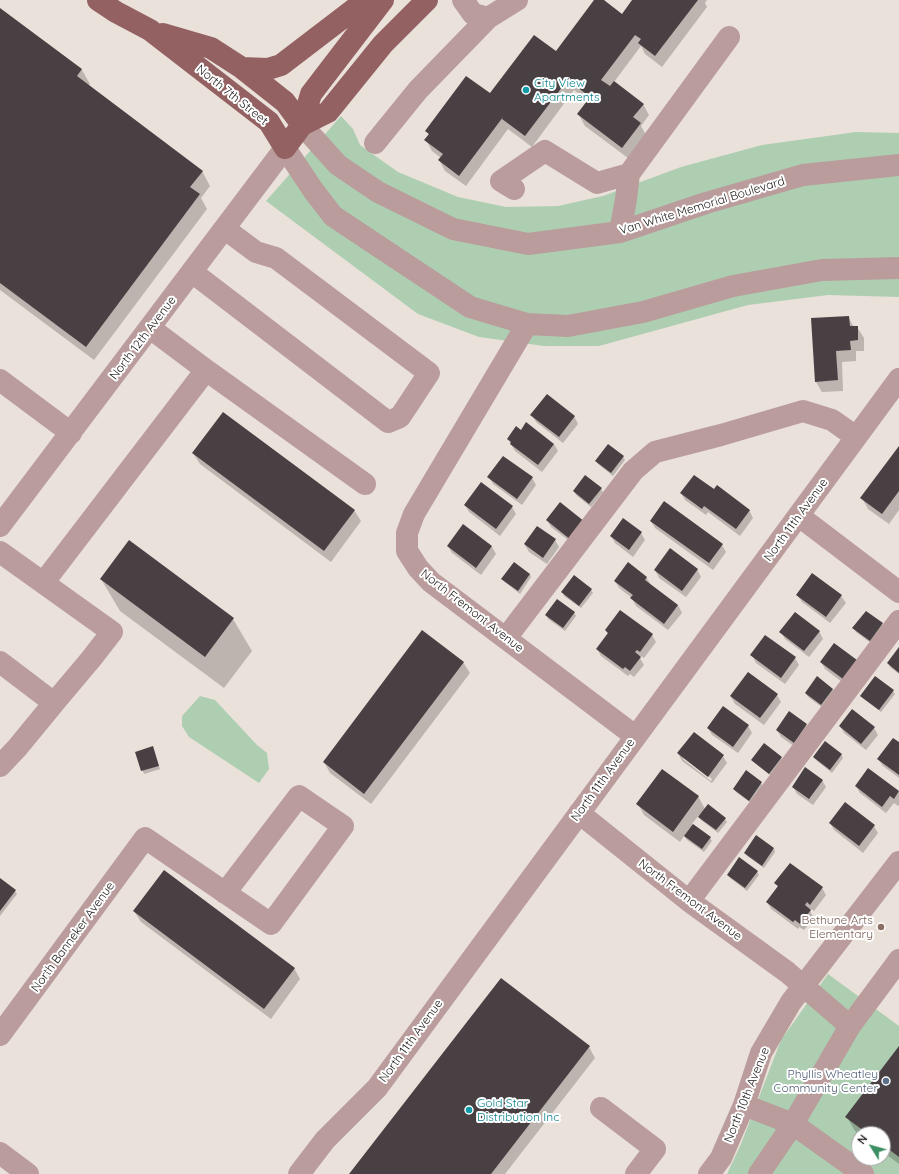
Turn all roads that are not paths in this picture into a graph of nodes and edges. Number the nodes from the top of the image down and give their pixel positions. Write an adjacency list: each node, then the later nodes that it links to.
1 (98, 0): 8 (main road, North 7th Street)
2 (366, 0): 10 (main road)
3 (383, 0): 11 (main road)
4 (427, 0): 11 (main road)
5 (463, 0): 7 (street)
6 (517, 0): 7 (street)
7 (488, 18): 12 (street)
8 (150, 30): 10 (main road, North 7th Street); 13 (main road, North 7th Street)
9 (729, 37): 15 (street)
10 (242, 68): 11 (main road, North 7th Street)
11 (302, 125): 13 (main road); 18 (street, Van White Memorial Boulevard)
12 (375, 144)
13 (285, 148): 17 (street, North 12th Avenue); 21 (street)
14 (899, 165): 18 (street, Van White Memorial Boulevard)
15 (629, 174): 16 (street); 18 (street)
16 (514, 189)
17 (225, 229): 20 (street, North 12th Avenue); 20 (street)
18 (620, 232)
19 (899, 268): 21 (street)
20 (192, 272): 22 (street, North 12th Avenue)
21 (527, 324): 35 (street, North Fremont Avenue)
22 (150, 328): 23 (street); 26 (street, North 12th Avenue)
23 (206, 370): 28 (street); 32 (street)
24 (0, 380): 26 (street)
25 (896, 388): 27 (street, North 11th Avenue)
26 (71, 433): 30 (street, North 12th Avenue)
27 (856, 437): 29 (street, North 11th Avenue); 35 (street)
28 (365, 484)
29 (799, 516): 33 (street); 38 (street, North 11th Avenue)
30 (0, 526)
31 (0, 552): 32 (street)
32 (44, 582): 37 (street)
33 (899, 592)
34 (899, 622): 43 (street)
35 (506, 638): 38 (street, North Fremont Avenue)
36 (0, 662): 37 (street)
37 (54, 703): 39 (street)
38 (635, 736): 40 (street, North 11th Avenue)
39 (0, 766)
40 (579, 813): 43 (street, North Fremont Avenue); 53 (street, North 11th Avenue)
41 (899, 862): 45 (street, North 10th Avenue)
42 (226, 893): 42 (street); 47 (street, North Banneker Avenue)
43 (689, 901): 45 (street, North Fremont Avenue)
44 (899, 960): 46 (street)
45 (803, 986): 46 (street, North Fremont Avenue); 48 (street, North 10th Avenue)
46 (850, 1026): 50 (street)
47 (0, 1035)
48 (744, 1105): 50 (street); 55 (street, North 10th Avenue)
49 (601, 1108): 54 (street)
50 (793, 1124): 56 (street); 57 (street)
51 (0, 1153): 52 (street)
52 (28, 1174)
53 (299, 1174)
54 (636, 1174)
55 (709, 1174)
56 (758, 1174)
57 (863, 1174)

